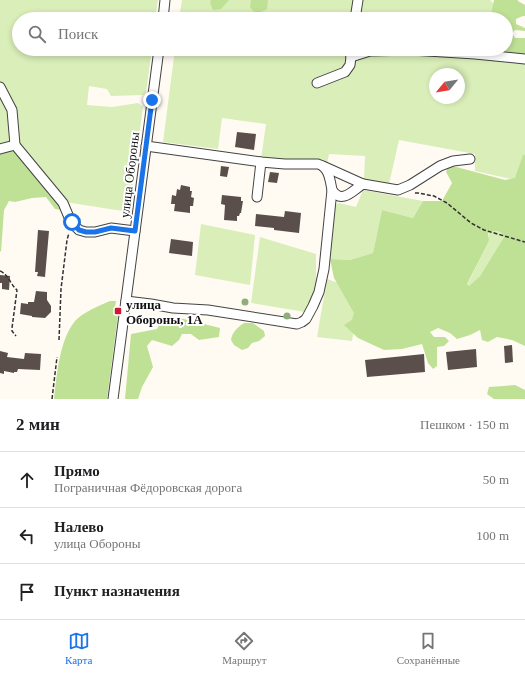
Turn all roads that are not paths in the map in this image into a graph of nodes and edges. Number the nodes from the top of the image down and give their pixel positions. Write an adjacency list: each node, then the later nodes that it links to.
1 (165, 0): 3 (street)
2 (358, 0): 4 (street)
3 (164, 12)
4 (356, 12)
5 (158, 56): 12 (street, улица Обороны)
6 (351, 56): 9 (street)
7 (495, 56): 8 (street)
8 (525, 59)
9 (317, 83)
10 (0, 87): 11 (street)
11 (15, 145): 13 (street); 20 (street)
12 (146, 146): 15 (street); 20 (street, улица Обороны)
13 (0, 149)
14 (470, 159): 17 (street)
15 (261, 162): 16 (street); 19 (street)
16 (323, 166): 17 (street); 18 (street)
17 (363, 184): 18 (street)
18 (332, 190): 21 (street)
19 (257, 197)
20 (135, 231): 21 (street, улица Обороны)
21 (126, 301): 22 (street, улица Обороны)
22 (113, 399)

